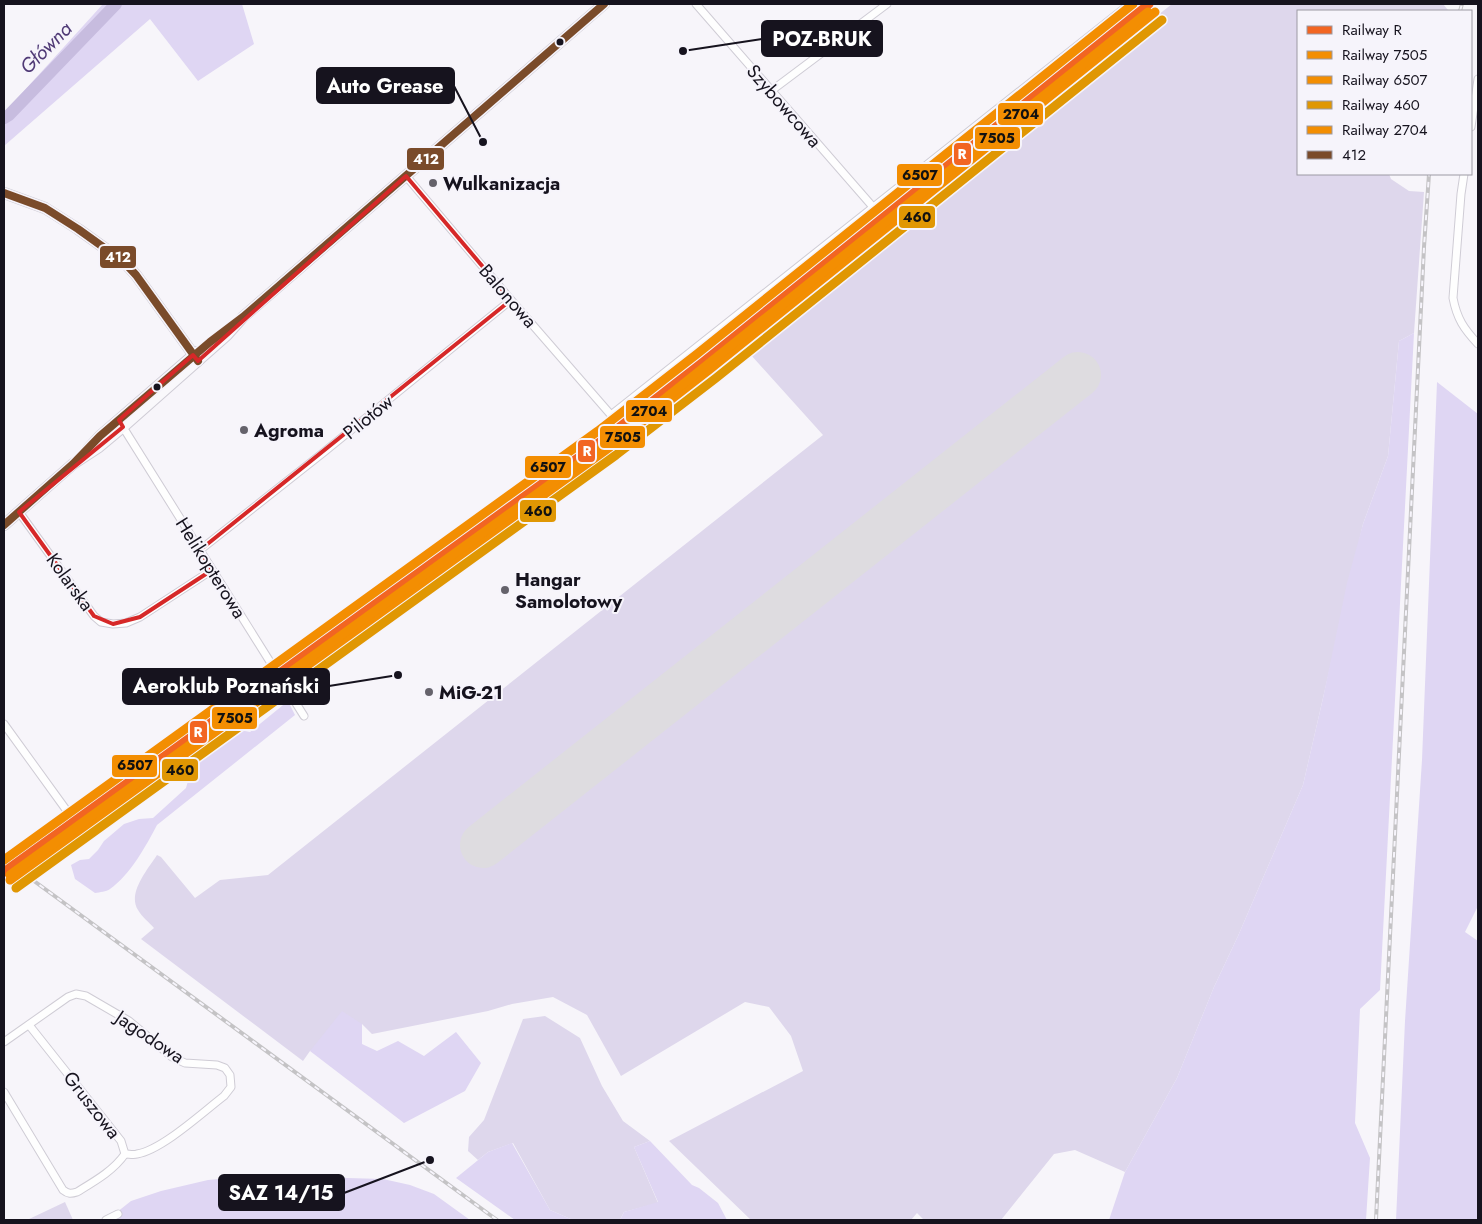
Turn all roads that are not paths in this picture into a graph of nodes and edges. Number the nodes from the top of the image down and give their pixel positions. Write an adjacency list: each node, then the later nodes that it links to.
1 (604, 4): 10 (main road)
2 (696, 4): 7 (street, Szybowcowa)
3 (887, 4): 7 (street)
4 (1128, 4): 12 (street)
5 (1478, 79): 6 (street)
6 (1477, 90): 8 (street)
7 (771, 91): 12 (street, Szybowcowa)
8 (1472, 121)
9 (1464, 175): 14 (street)
10 (406, 176): 13 (street, Balonowa); 15 (main road)
11 (4, 193): 15 (main road)
12 (873, 207): 13 (street, Balonowa)
13 (511, 300): 19 (street, Pilotów)
14 (1478, 344)
15 (195, 358): 16 (main road)
16 (121, 423): 17 (main road); 19 (street, Helikopterowa)
17 (19, 512): 18 (main road); 20 (street, Kolarska)
18 (4, 525)
19 (200, 550): 20 (street, Helikopterowa)
20 (212, 570): 21 (street, Helikopterowa)
21 (304, 716)
22 (4, 724): 23 (street)
23 (67, 811)
24 (29, 1025): 25 (street); 27 (street, Gruszowa); 27 (street, Jagodowa)
25 (4, 1042)
26 (4, 1092): 27 (street, Gruszowa)
27 (126, 1154)
28 (118, 1214): 29 (street)
29 (106, 1220)

